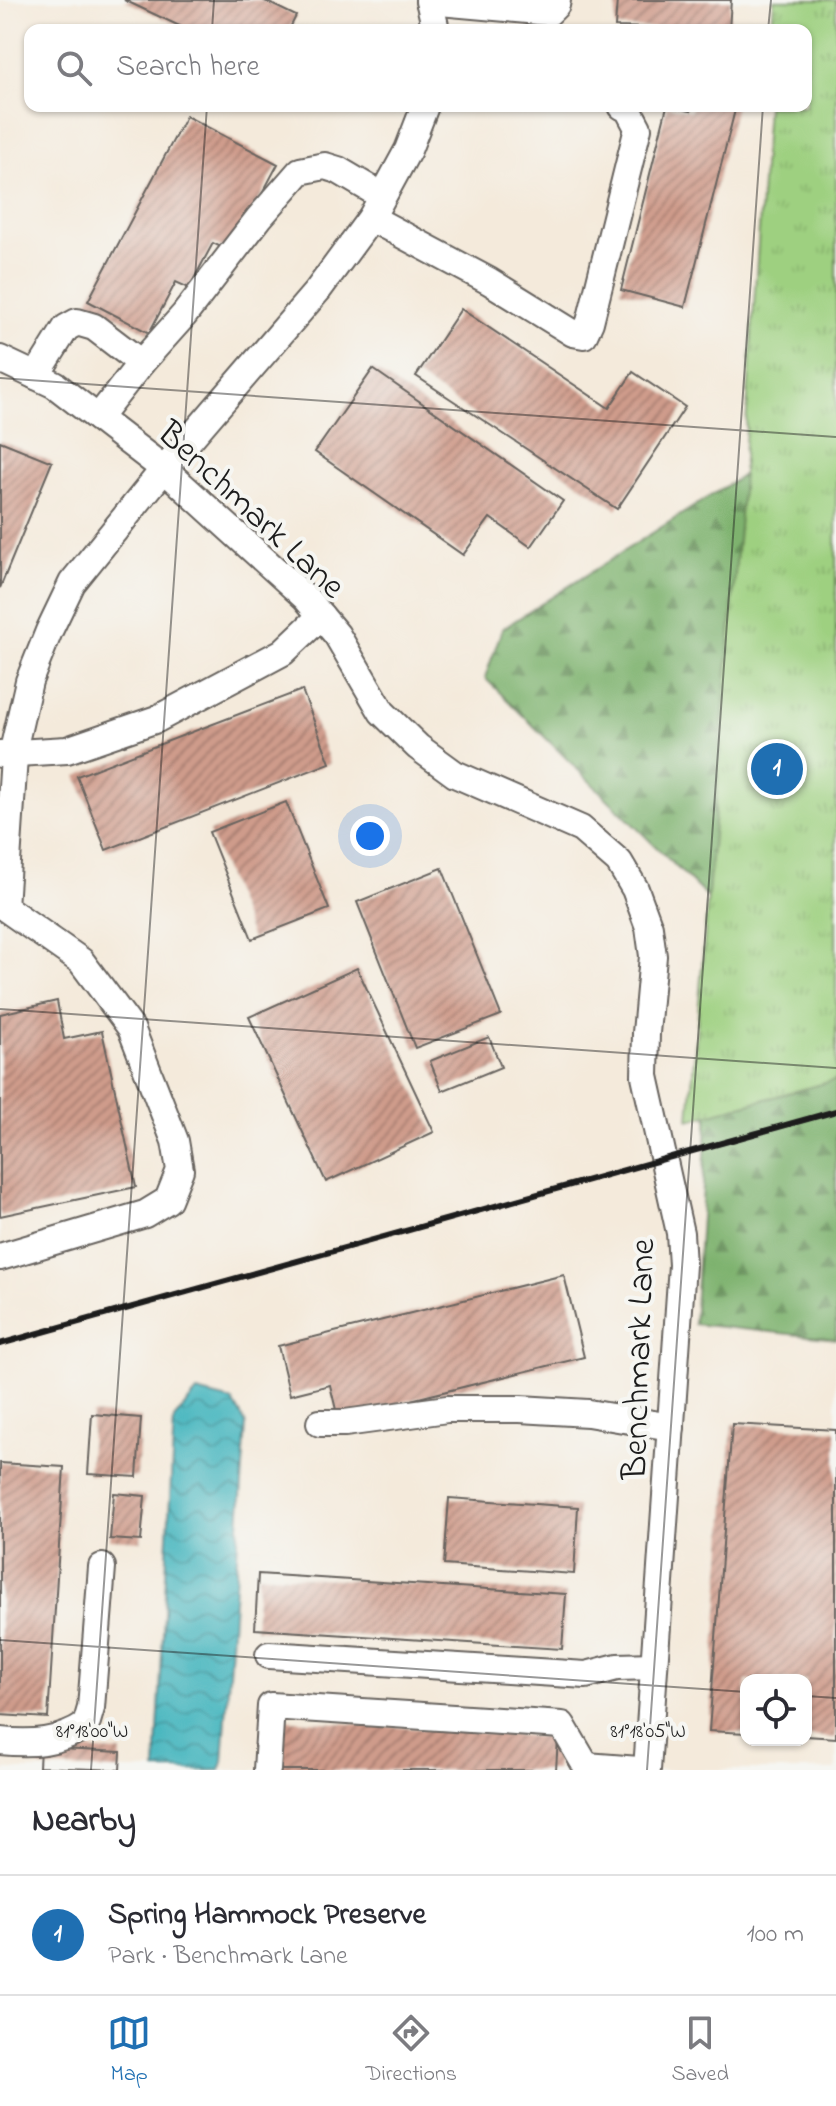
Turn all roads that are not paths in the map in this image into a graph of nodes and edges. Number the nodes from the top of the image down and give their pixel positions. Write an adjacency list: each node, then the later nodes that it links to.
1 (557, 0): 2 (street)
2 (429, 1): 3 (street)
3 (435, 24)
4 (423, 112): 6 (street)
5 (630, 112): 6 (street)
6 (376, 207): 8 (street); 11 (street)
7 (0, 359): 9 (street, Benchmark Lane)
8 (141, 363): 9 (street); 10 (street)
9 (36, 376): 10 (street, Benchmark Lane)
10 (98, 418): 11 (street, Benchmark Lane)
11 (164, 469): 12 (street, Benchmark Lane); 13 (street)
12 (321, 616): 13 (street); 16 (street, Benchmark Lane)
13 (7, 754): 14 (street)
14 (0, 1257)
15 (320, 1423): 16 (street)
16 (671, 1427): 19 (street, Benchmark Lane)
17 (102, 1567): 20 (street)
18 (269, 1655): 19 (street)
19 (654, 1666): 24 (street, Benchmark Lane)
20 (0, 1741)
21 (584, 1768): 22 (street); 23 (street)
22 (267, 1770)
23 (639, 1770)
24 (647, 1770)

